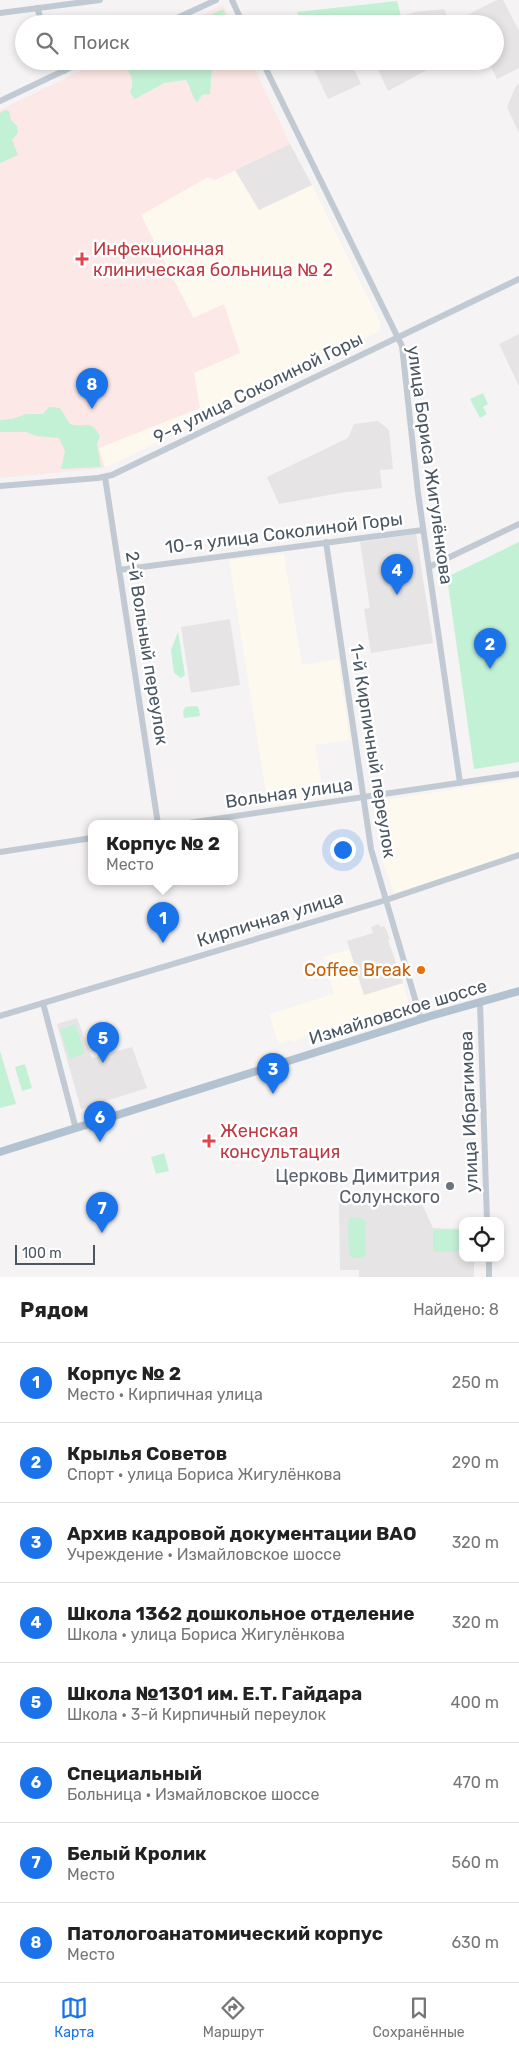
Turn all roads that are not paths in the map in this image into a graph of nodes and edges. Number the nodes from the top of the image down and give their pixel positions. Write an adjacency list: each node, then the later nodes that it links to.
1 (100, 0): 5 (street)
2 (201, 0): 6 (street)
3 (216, 0): 6 (street)
4 (232, 0): 10 (street)
5 (37, 8): 7 (street); 8 (street)
6 (198, 8): 9 (street)
7 (0, 13)
8 (40, 15)
9 (183, 15)
10 (240, 15)
11 (64, 70): 13 (street)
12 (266, 70): 15 (street, улица Бориса Жигулёнкова)
13 (0, 101)
14 (519, 279): 15 (street, 9-я улица Соколиной Горы)
15 (397, 337): 16 (street, 9-я улица Соколиной Горы); 19 (street, улица Бориса Жигулёнкова)
16 (105, 477): 17 (street, 9-я улица Соколиной Горы); 22 (street, 2-й Вольный переулок)
17 (0, 486)
18 (519, 524): 21 (street)
19 (423, 530): 20 (street, 10-я улица Соколиной Горы); 21 (street, улица Бориса Жигулёнкова)
20 (326, 542): 22 (street, 10-я улица Соколиной Горы); 25 (street, 1-й Кирпичный переулок)
21 (429, 567): 24 (street, улица Бориса Жигулёнкова)
22 (119, 570): 26 (street, 2-й Вольный переулок)
23 (519, 774): 24 (street, Вольная улица)
24 (460, 783): 25 (street, Вольная улица)
25 (362, 798): 27 (street, Вольная улица); 31 (street, 1-й Кирпичный переулок)
26 (157, 820)
27 (210, 820)
28 (88, 839): 29 (street)
29 (0, 852)
30 (519, 855): 31 (street, Кирпичная улица)
31 (386, 900): 34 (street, Кирпичная улица); 36 (street, 1-й Кирпичный переулок)
32 (519, 991): 33 (main road, Измайловское шоссе)
33 (480, 1002): 36 (main road, Измайловское шоссе); 39 (street, улица Ибрагимова)
34 (43, 1004): 35 (street, Кирпичная улица); 37 (street)
35 (0, 1016)
36 (421, 1019): 37 (main road, Измайловское шоссе)
37 (76, 1128): 38 (main road, Измайловское шоссе)
38 (0, 1152)
39 (488, 1217)
40 (489, 1262): 41 (street)
41 (489, 1277)

